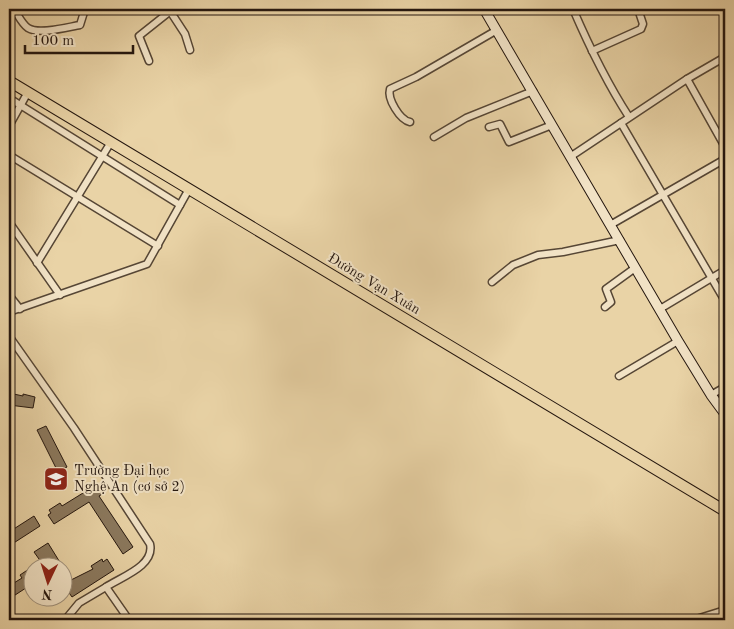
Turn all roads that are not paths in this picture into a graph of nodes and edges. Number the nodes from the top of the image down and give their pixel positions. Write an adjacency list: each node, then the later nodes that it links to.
1 (14, 9): 2 (street)
2 (85, 9)
3 (484, 9): 7 (street)
4 (573, 9): 9 (street)
5 (638, 9): 9 (street)
6 (171, 10): 8 (street); 11 (street)
7 (497, 30): 14 (street); 19 (street)
8 (190, 50)
9 (592, 51): 18 (street)
10 (725, 57): 12 (street)
11 (149, 61)
12 (687, 79): 18 (street); 26 (street)
13 (9, 81): 15 (main road, Đường Vạn Xuân)
14 (533, 91): 21 (street); 24 (street)
15 (28, 92): 17 (street); 25 (main road, Đường Vạn Xuân)
16 (9, 98): 17 (street)
17 (20, 106): 22 (street); 28 (street)
18 (629, 117): 20 (street)
19 (410, 122)
20 (621, 123): 29 (street); 32 (street)
21 (552, 125): 23 (street); 29 (street)
22 (9, 126)
23 (489, 127)
24 (434, 137)
25 (111, 142): 28 (street); 31 (main road, Đường Vạn Xuân)
26 (725, 147)
27 (9, 156): 33 (street)
28 (102, 156): 33 (street); 34 (street)
29 (570, 157): 36 (street)
30 (725, 159): 32 (street)
31 (189, 189): 34 (street); 57 (main road, Đường Vạn Xuân)
32 (664, 194): 36 (street); 42 (street)
33 (76, 196): 38 (street); 39 (street)
34 (180, 205): 38 (street)
35 (9, 222): 39 (street)
36 (612, 224): 37 (street)
37 (620, 240): 40 (street); 43 (street)
38 (158, 246): 45 (street)
39 (37, 263): 45 (street)
40 (635, 268): 47 (street); 49 (street)
41 (725, 270): 42 (street)
42 (712, 277): 46 (street); 49 (street)
43 (492, 282)
44 (9, 295): 48 (street)
45 (60, 295): 48 (street)
46 (725, 301)
47 (605, 307)
48 (20, 309): 50 (street)
49 (660, 309): 52 (street)
50 (9, 312)
51 (9, 336): 58 (street)
52 (678, 341): 53 (street); 55 (street)
53 (619, 376)
54 (725, 386): 55 (street)
55 (711, 395): 56 (street)
56 (725, 414)
57 (725, 511)
58 (106, 587): 60 (street); 61 (street)
59 (725, 610): 62 (street)
60 (65, 620)
61 (129, 620)
62 (693, 620)

